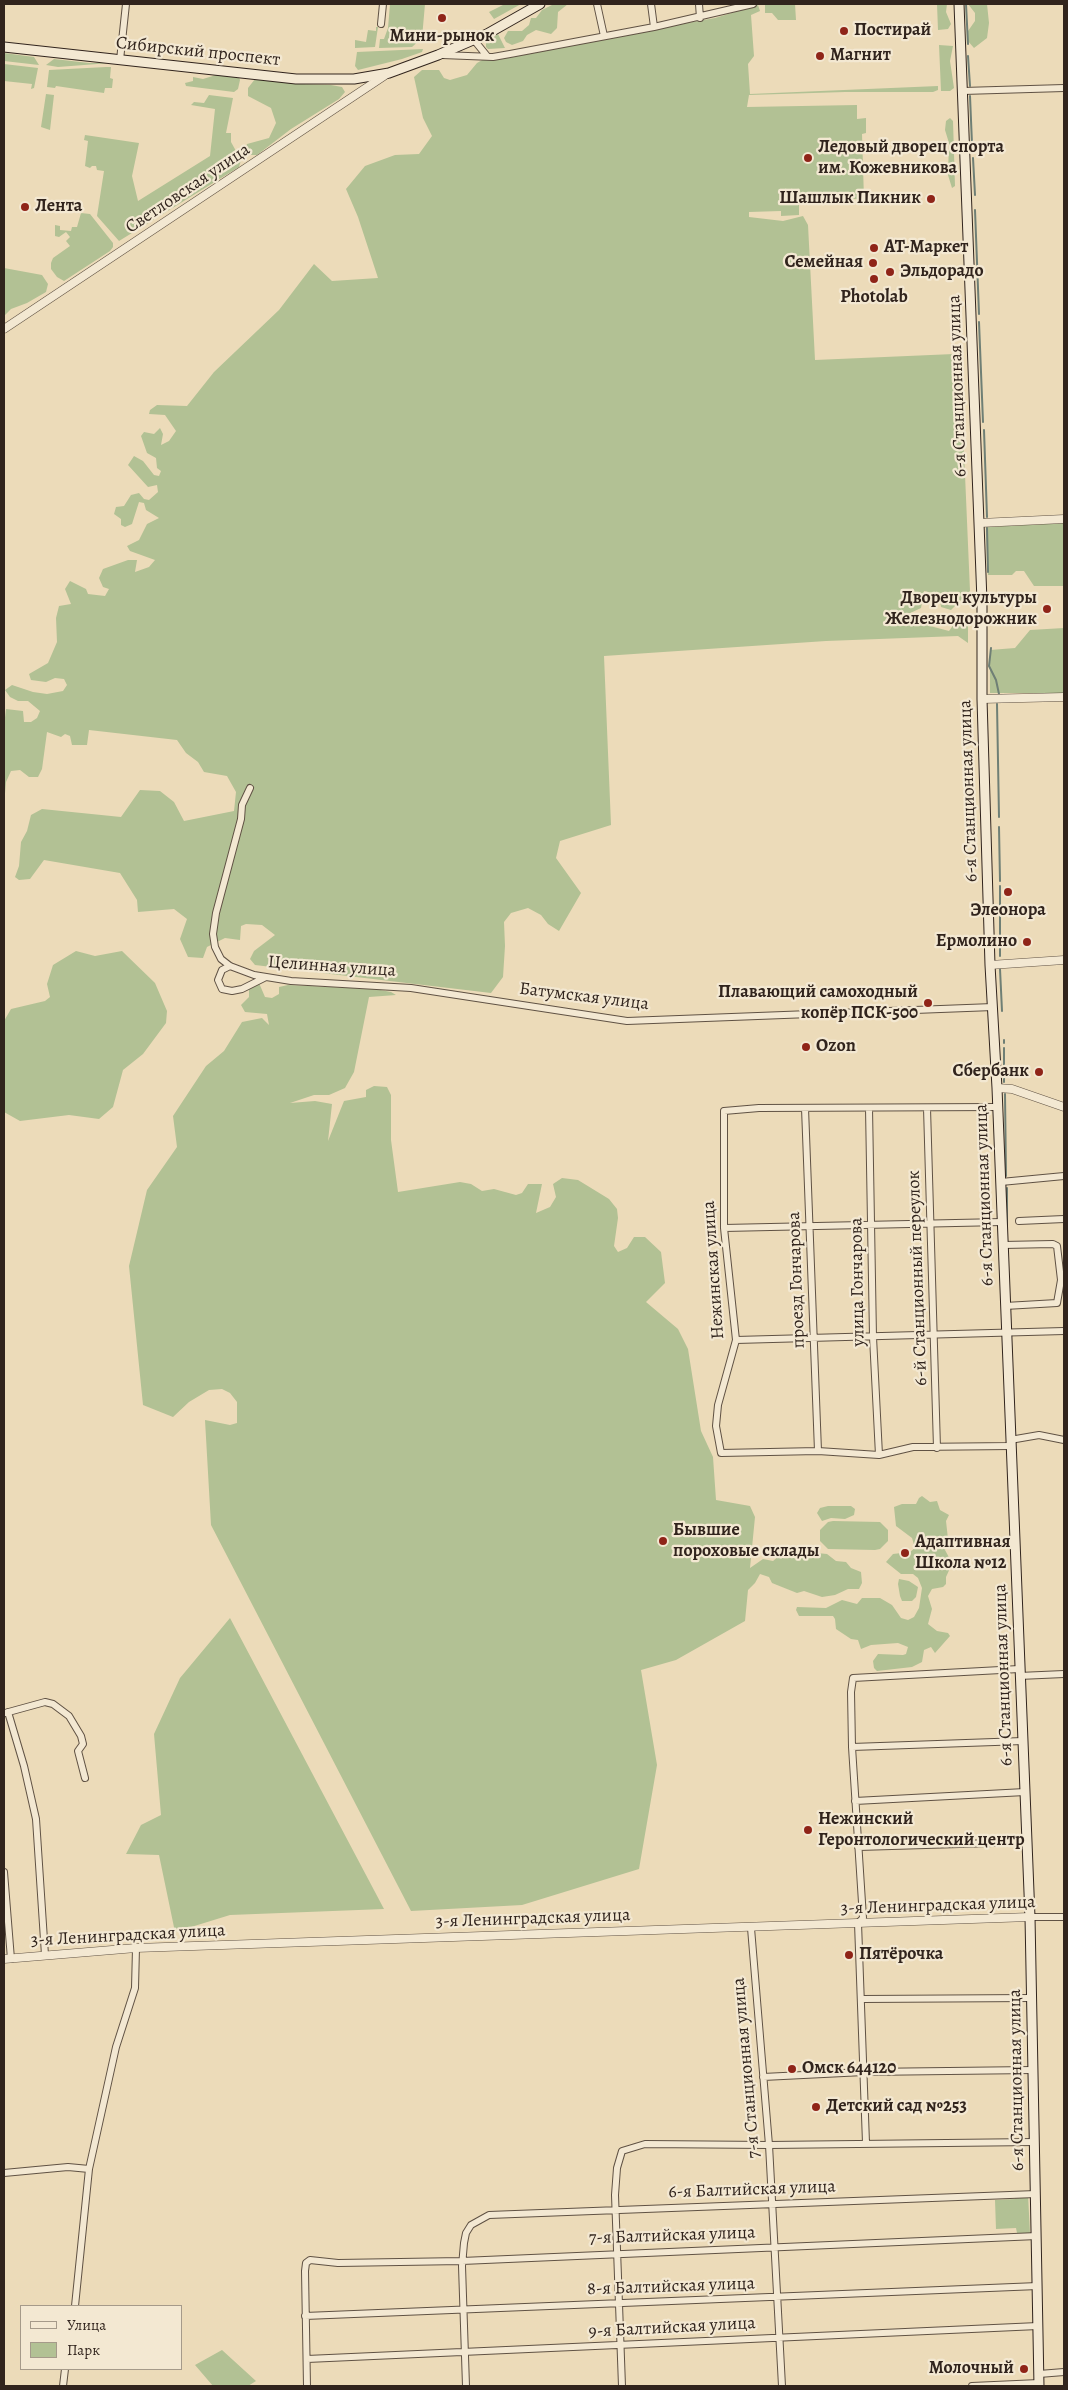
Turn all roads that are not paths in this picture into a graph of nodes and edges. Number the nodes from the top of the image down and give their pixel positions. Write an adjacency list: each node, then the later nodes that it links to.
1 (126, 4): 17 (street)
2 (383, 4): 10 (street)
3 (540, 4): 13 (main road, Сибирский проспект)
4 (597, 4): 12 (street)
5 (651, 4): 11 (street)
6 (699, 4): 9 (street)
7 (750, 4): 9 (street)
8 (959, 4): 20 (main road, 6-я Станционная улица)
9 (700, 18): 11 (street)
10 (381, 24)
11 (654, 27): 12 (street)
12 (604, 36): 16 (street)
13 (474, 40): 15 (main road, Сибирский проспект); 16 (street)
14 (4, 47): 17 (main road, Сибирский проспект)
15 (438, 55): 16 (street); 18 (main road, Сибирский проспект)
16 (487, 56)
17 (120, 60): 18 (main road, Сибирский проспект)
18 (389, 73): 21 (street, Светловская улица)
19 (1064, 88): 20 (street)
20 (963, 91): 23 (main road, 6-я Станционная улица)
21 (4, 329)
22 (1064, 519): 23 (street)
23 (980, 523): 25 (main road, 6-я Станционная улица)
24 (1064, 697): 25 (street)
25 (982, 699): 28 (main road, 6-я Станционная улица)
26 (250, 788): 29 (street)
27 (1064, 960): 28 (street)
28 (990, 965): 32 (main road, 6-я Станционная улица)
29 (230, 966): 30 (street, Целинная улица); 30 (street)
30 (264, 978): 31 (street, Целинная улица)
31 (442, 992): 32 (street, Батумская улица)
32 (993, 1007): 33 (main road, 6-я Станционная улица)
33 (998, 1088): 34 (main road, 6-я Станционная улица); 35 (street)
34 (998, 1107): 38 (street); 40 (main road, 6-я Станционная улица)
35 (1064, 1107)
36 (805, 1108): 37 (street); 46 (street, проезд Гончарова); 47 (street, Нежинская улица)
37 (869, 1108): 38 (street); 45 (street, улица Гончарова)
38 (927, 1108): 44 (street, 6-й Станционный переулок)
39 (1064, 1176): 40 (street)
40 (1001, 1182): 43 (main road, 6-я Станционная улица)
41 (1064, 1219): 42 (street)
42 (1019, 1221)
43 (1002, 1222): 44 (street); 48 (main road, 6-я Станционная улица)
44 (931, 1223): 45 (street); 52 (street, 6-й Станционный переулок)
45 (871, 1225): 46 (street); 53 (street, улица Гончарова)
46 (810, 1227): 47 (street); 54 (street, проезд Гончарова)
47 (724, 1228): 55 (street, Нежинская улица)
48 (1003, 1245): 49 (main road, 6-я Станционная улица); 49 (street)
49 (1005, 1306): 51 (main road, 6-я Станционная улица)
50 (1064, 1331): 51 (street)
51 (1006, 1332): 52 (street); 57 (main road, 6-я Станционная улица)
52 (935, 1334): 53 (street); 58 (street, 6-й Станционный переулок)
53 (873, 1337): 54 (street); 60 (street, улица Гончарова)
54 (814, 1339): 55 (street); 59 (street, проезд Гончарова)
55 (736, 1340): 59 (street, Нежинская улица)
56 (1064, 1440): 57 (street)
57 (1011, 1443): 58 (street); 61 (main road, 6-я Станционная улица)
58 (937, 1448): 60 (street)
59 (818, 1451): 60 (street)
60 (879, 1455)
61 (1019, 1673): 62 (street); 64 (main road, 6-я Станционная улица); 65 (street)
62 (1064, 1674)
63 (6, 1713): 66 (street); 77 (street)
64 (1023, 1741): 65 (street); 67 (main road, 6-я Станционная улица)
65 (852, 1746): 68 (street)
66 (86, 1778)
67 (1025, 1792): 68 (street); 69 (main road, 6-я Станционная улица)
68 (855, 1802): 70 (street)
69 (1027, 1842): 70 (street); 72 (main road, 6-я Станционная улица)
70 (858, 1847): 74 (street)
71 (4, 1872): 78 (street)
72 (1030, 1917): 73 (street, 3-я Ленинградская улица); 74 (street, 3-я Ленинградская улица); 79 (main road, 6-я Станционная улица)
73 (1064, 1917)
74 (858, 1923): 75 (street, 3-я Ленинградская улица); 80 (street)
75 (751, 1928): 76 (street, 3-я Ленинградская улица); 83 (street, 7-я Станционная улица)
76 (136, 1948): 77 (street, 3-я Ленинградская улица); 87 (street)
77 (45, 1955): 78 (street, 3-я Ленинградская улица)
78 (8, 1959)
79 (1032, 1998): 80 (street); 81 (main road, 6-я Станционная улица)
80 (862, 1999): 82 (street)
81 (1033, 2070): 82 (street); 84 (main road, 6-я Станционная улица)
82 (864, 2072): 83 (street); 85 (street)
83 (763, 2077): 86 (street, 7-я Станционная улица)
84 (1035, 2142): 85 (street); 89 (main road, 6-я Станционная улица)
85 (866, 2143): 86 (street)
86 (769, 2145): 90 (street, 7-я Станционная улица); 91 (street)
87 (90, 2168): 88 (street); 99 (street)
88 (4, 2173)
89 (1036, 2194): 90 (street, 6-я Балтийская улица); 92 (main road, 6-я Станционная улица)
90 (772, 2204): 91 (street, 6-я Балтийская улица); 93 (street, 7-я Станционная улица)
91 (616, 2210): 94 (street); 95 (street, 6-я Балтийская улица)
92 (1037, 2236): 93 (street, 7-я Балтийская улица); 96 (main road, 6-я Станционная улица)
93 (775, 2247): 94 (street, 7-я Балтийская улица); 97 (street, 7-я Станционная улица)
94 (618, 2254): 95 (street, 7-я Балтийская улица); 98 (street)
95 (462, 2261): 100 (street); 101 (street, 7-я Балтийская улица)
96 (1038, 2286): 97 (street, 8-я Балтийская улица); 102 (main road, 6-я Станционная улица)
97 (778, 2297): 98 (street, 8-я Балтийская улица); 103 (street, 7-я Станционная улица)
98 (620, 2304): 100 (street, 8-я Балтийская улица); 104 (street)
99 (74, 2305)
100 (464, 2310): 101 (street, 8-я Балтийская улица); 105 (street)
101 (305, 2316): 106 (street)
102 (1038, 2326): 103 (street, 9-я Балтийская улица); 109 (main road, 6-я Станционная улица)
103 (780, 2338): 104 (street, 9-я Балтийская улица); 114 (street, 7-я Станционная улица)
104 (621, 2346): 105 (street, 9-я Балтийская улица); 113 (street)
105 (466, 2351): 106 (street, 9-я Балтийская улица); 112 (street)
106 (306, 2359): 111 (street)
107 (65, 2370): 110 (street)
108 (1064, 2372): 109 (street)
109 (1039, 2381): 115 (street)
110 (63, 2386)
111 (307, 2386)
112 (466, 2386)
113 (622, 2386)
114 (782, 2386)
115 (972, 2386)

